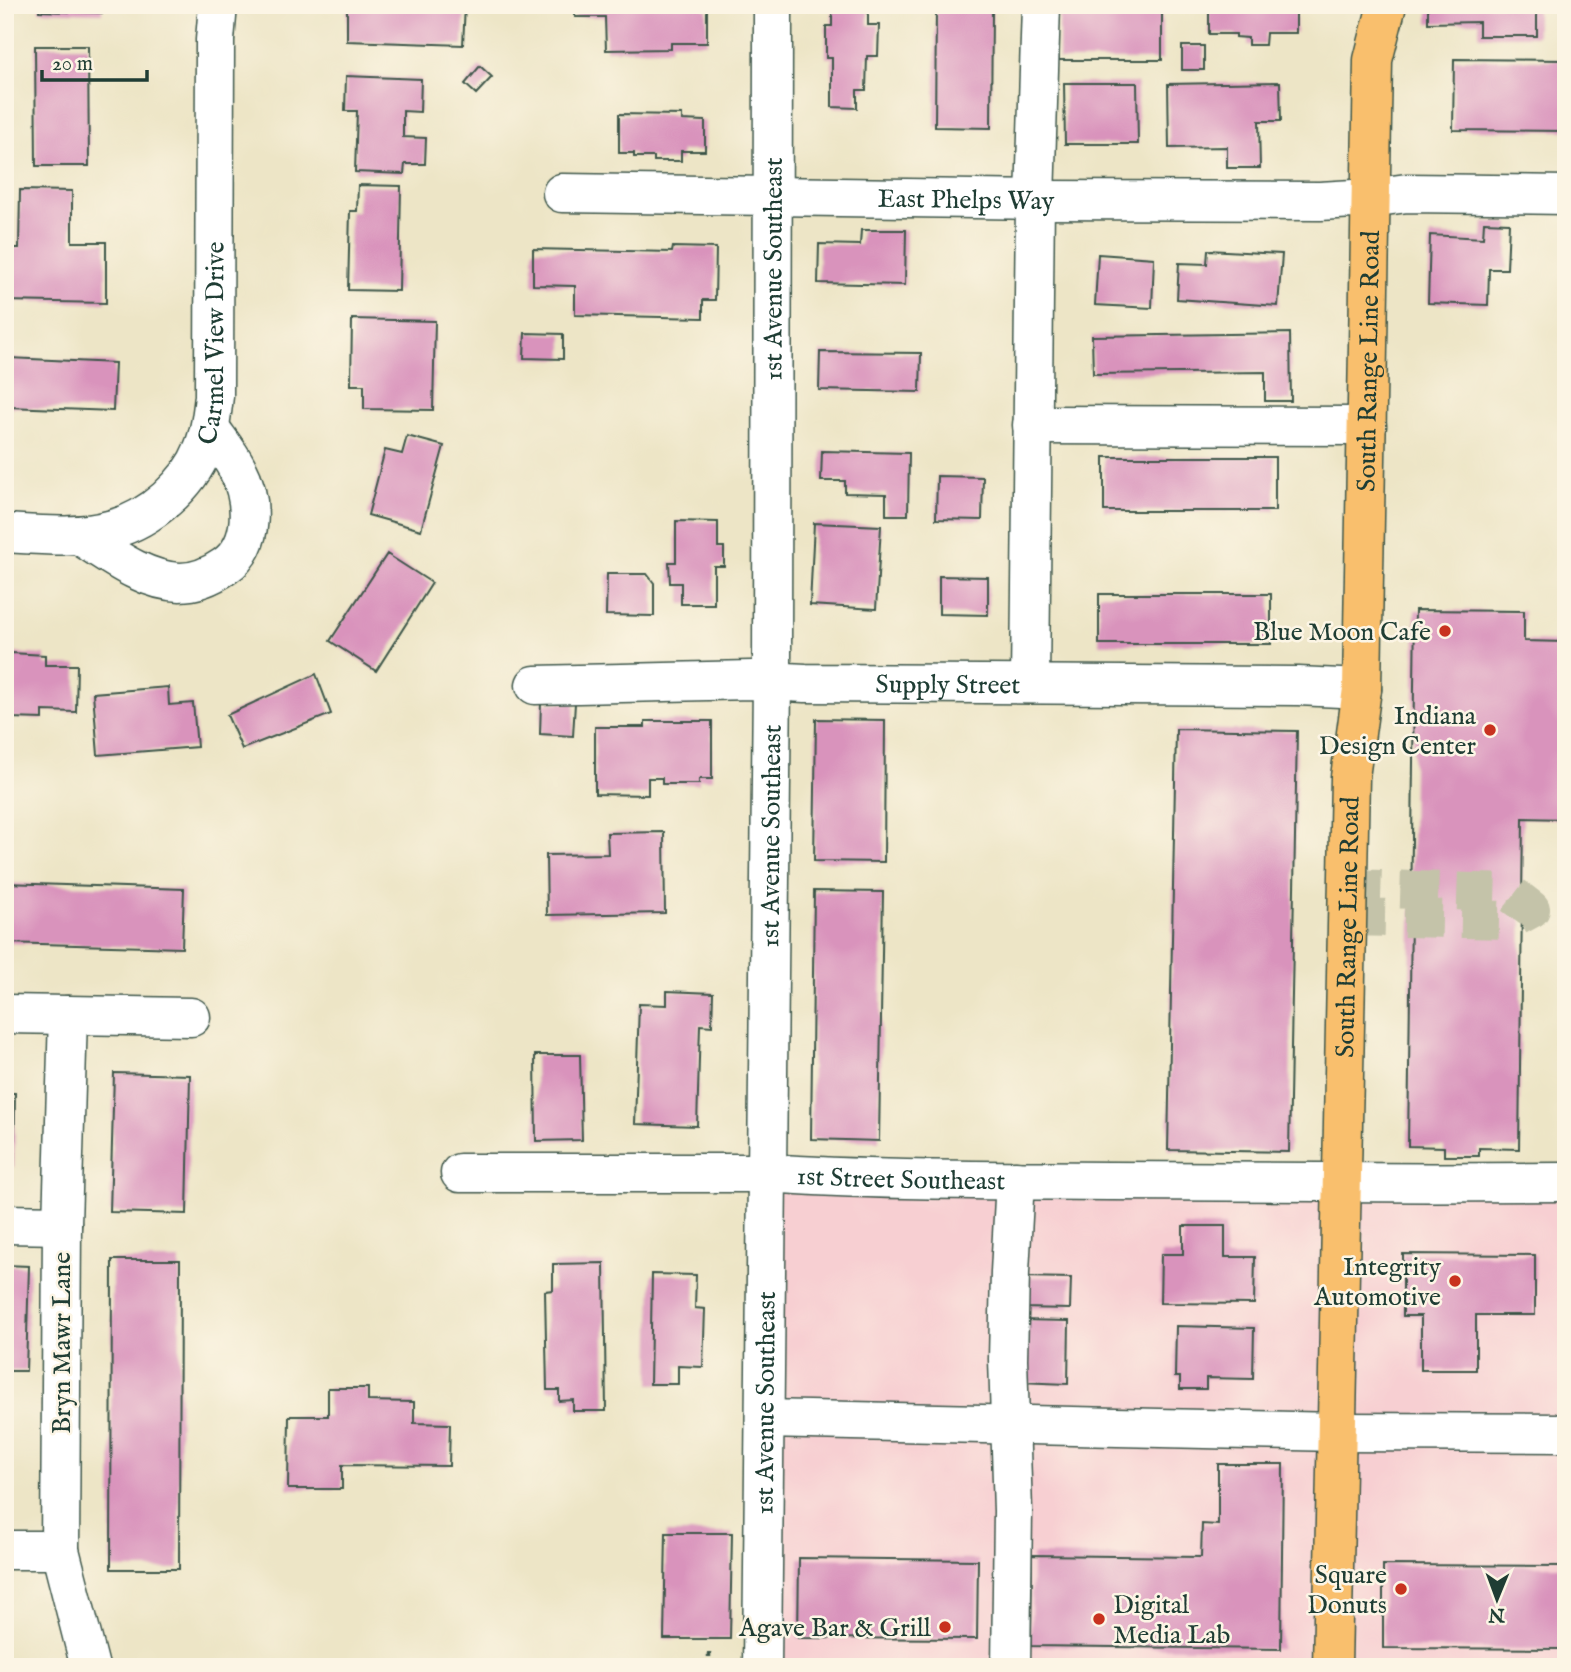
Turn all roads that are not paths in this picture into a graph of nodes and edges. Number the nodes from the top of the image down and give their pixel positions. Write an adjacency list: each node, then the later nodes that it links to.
1 (218, 5): 14 (street, Carmel View Drive)
2 (773, 5): 9 (street, 1st Avenue Southeast)
3 (1041, 5): 11 (street)
4 (1357, 5): 6 (main road, South Range Line Road)
5 (1387, 5): 6 (main road, South Range Line Road)
6 (1373, 60): 10 (main road, South Range Line Road)
7 (562, 193): 9 (street, East Phelps Way)
8 (1566, 195): 10 (street, East Phelps Way)
9 (772, 197): 11 (street, East Phelps Way); 17 (street, 1st Avenue Southeast)
10 (1370, 198): 11 (street, East Phelps Way); 13 (main road, South Range Line Road)
11 (1035, 200): 12 (street)
12 (1032, 425): 13 (street); 18 (street)
13 (1367, 426): 20 (main road, South Range Line Road)
14 (210, 428): 16 (street, Carmel View Drive); 16 (street)
15 (5, 533): 16 (street, Carmel View Drive)
16 (79, 535)
17 (772, 680): 18 (street, Supply Street); 19 (street, Supply Street); 25 (street, 1st Avenue Southeast)
18 (1030, 684): 20 (street, Supply Street)
19 (535, 685)
20 (1362, 689): 28 (main road, South Range Line Road)
21 (5, 1014): 22 (street)
22 (68, 1015): 23 (street); 30 (street, Bryn Mawr Lane)
23 (191, 1017)
24 (460, 1172): 25 (street, 1st Street Southeast)
25 (766, 1173): 26 (street, 1st Street Southeast); 31 (street, 1st Avenue Southeast)
26 (1015, 1180): 28 (street, 1st Street Southeast); 32 (street)
27 (1566, 1181): 28 (street, 1st Street Southeast)
28 (1342, 1183): 33 (main road, South Range Line Road)
29 (5, 1224): 30 (street)
30 (61, 1225): 36 (street, Bryn Mawr Lane)
31 (765, 1419): 32 (street); 38 (street, 1st Avenue Southeast)
32 (1009, 1426): 33 (street); 39 (street)
33 (1336, 1432): 34 (street); 40 (main road, South Range Line Road)
34 (1566, 1433)
35 (5, 1550): 36 (street)
36 (60, 1550): 37 (street, Bryn Mawr Lane)
37 (90, 1667)
38 (762, 1667)
39 (1012, 1667)
40 (1332, 1667)

